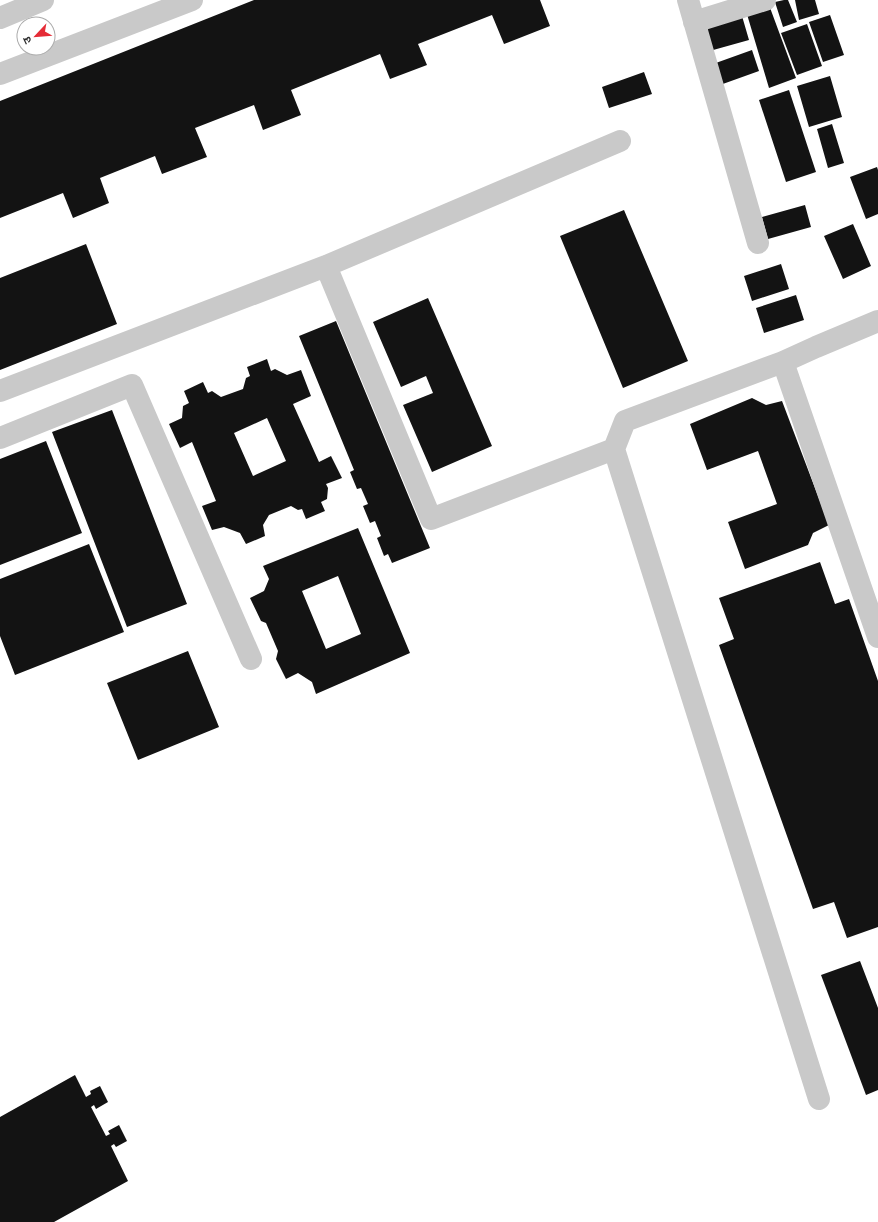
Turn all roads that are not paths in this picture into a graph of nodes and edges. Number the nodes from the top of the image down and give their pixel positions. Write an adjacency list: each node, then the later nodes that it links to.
1 (43, 0): 5 (street)
2 (192, 0): 7 (street)
3 (688, 0): 6 (street)
4 (765, 0): 6 (street)
5 (0, 18)
6 (694, 22): 9 (street)
7 (0, 74)
8 (620, 141): 10 (street)
9 (758, 243)
10 (326, 266): 13 (street); 15 (street)
11 (878, 321): 12 (street)
12 (783, 362): 15 (street); 16 (street)
13 (0, 391)
14 (0, 438): 17 (street)
15 (614, 449): 18 (street)
16 (878, 637)
17 (251, 659)
18 (819, 1099)

